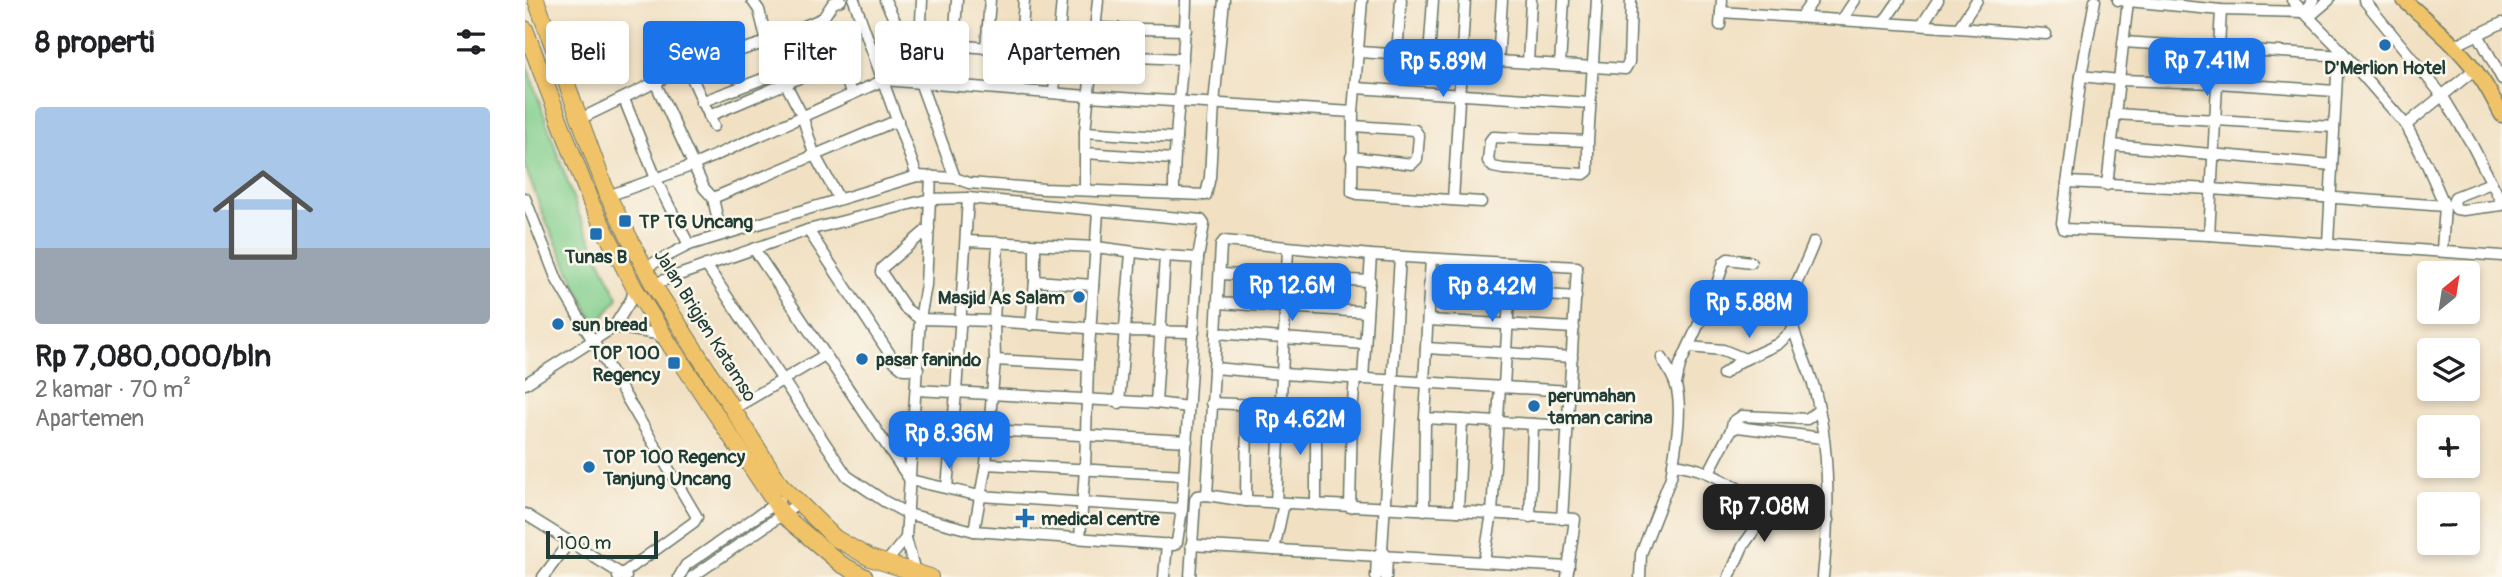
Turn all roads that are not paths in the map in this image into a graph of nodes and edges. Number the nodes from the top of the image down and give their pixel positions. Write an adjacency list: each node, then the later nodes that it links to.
1 (752, 0): 45 (street)
2 (854, 0): 69 (street)
3 (885, 0): 48 (street)
4 (922, 0): 49 (street)
5 (957, 0): 50 (street)
6 (990, 0): 51 (street)
7 (1024, 0): 52 (street)
8 (1062, 0): 100 (street)
9 (1098, 0): 53 (street)
10 (1186, 0): 60 (street)
11 (1224, 0): 109 (street)
12 (1362, 0): 67 (street)
13 (1401, 0): 68 (street)
14 (1433, 0): 70 (street)
15 (1465, 0): 73 (street)
16 (1502, 0): 75 (street)
17 (1531, 0): 76 (street)
18 (1564, 0): 77 (street)
19 (1597, 0): 78 (street)
20 (1631, 0): 78 (street)
21 (1722, 0): 39 (street)
22 (1755, 0): 40 (street)
23 (1813, 0): 42 (street)
24 (1855, 0): 44 (street)
25 (1899, 0): 54 (street)
26 (1938, 0): 57 (street)
27 (1977, 0): 58 (street)
28 (2292, 0): 41 (street)
29 (2313, 0): 41 (street)
30 (2329, 0): 41 (street)
31 (2364, 0): 102 (street)
32 (2404, 0): 65 (main road)
33 (539, 1): 114 (highway, Jalan Brigjen Katamso)
34 (835, 1): 43 (street)
35 (2123, 1): 36 (street); 64 (street)
36 (2142, 1): 38 (street)
37 (2095, 2): 80 (street)
38 (2221, 10): 41 (street); 66 (street)
39 (1721, 12): 40 (street); 56 (street)
40 (1755, 14): 42 (street)
41 (2307, 14): 71 (street)
42 (1801, 17): 44 (street)
43 (823, 18): 46 (street); 47 (street)
44 (1842, 20): 54 (street)
45 (762, 21)
46 (816, 21)
47 (824, 21)
48 (895, 21)
49 (921, 21)
50 (956, 21)
51 (988, 21)
52 (1022, 21)
53 (1096, 21)
54 (1884, 22): 57 (street)
55 (2502, 23): 63 (street)
56 (1720, 25)
57 (1922, 25): 58 (street)
58 (1959, 27): 62 (street)
59 (1145, 29): 60 (street)
60 (1186, 30): 74 (street)
61 (526, 32): 150 (highway, Jalan Brigjen Katamso)
62 (2046, 34)
63 (2478, 34): 65 (street); 81 (street)
64 (2123, 42): 66 (street); 82 (street)
65 (2454, 46): 79 (main road)
66 (2218, 49): 71 (street); 83 (street)
67 (1359, 52): 68 (street); 97 (street)
68 (1397, 54): 70 (street)
69 (875, 56)
70 (1429, 56): 73 (street)
71 (2341, 56): 99 (street); 117 (street)
72 (1145, 57): 74 (street)
73 (1462, 58): 75 (street); 104 (street)
74 (1183, 59): 107 (street)
75 (1498, 61): 76 (street)
76 (1528, 62): 77 (street)
77 (1560, 65): 78 (street)
78 (1593, 67): 108 (street)
79 (2475, 70): 102 (street); 113 (main road)
80 (2081, 76): 82 (street); 135 (street)
81 (2502, 79)
82 (2119, 80): 83 (street); 111 (street)
83 (2217, 83): 99 (street); 116 (street)
84 (651, 84): 105 (street)
85 (656, 84): 129 (street)
86 (694, 84): 106 (street)
87 (762, 84): 106 (street)
88 (772, 84): 106 (street)
89 (785, 84): 112 (street)
90 (848, 84): 101 (street)
91 (875, 84): 101 (street)
92 (885, 84): 115 (street)
93 (921, 84): 134 (street)
94 (942, 84): 98 (street)
95 (1018, 84): 98 (street)
96 (1089, 84): 103 (street)
97 (1356, 88): 104 (street); 110 (street)
98 (1018, 91): 100 (street)
99 (2335, 91): 119 (street)
100 (1053, 92): 103 (street)
101 (851, 93): 112 (street)
102 (2442, 95): 117 (street); 136 (street)
103 (1088, 96): 107 (street); 120 (street)
104 (1459, 96): 108 (street); 148 (street)
105 (624, 99): 114 (street); 133 (street)
106 (701, 102)
107 (1180, 102): 109 (street); 121 (street)
108 (1590, 103): 122 (street)
109 (1214, 104): 110 (street); 140 (street)
110 (1353, 112): 118 (street)
111 (2115, 114): 116 (street); 123 (street)
112 (802, 116): 125 (street); 129 (street)
113 (2502, 116)
114 (579, 119): 141 (highway, Jalan Brigjen Katamso)
115 (898, 120): 125 (street); 131 (street)
116 (2215, 121): 119 (street); 126 (street)
117 (2406, 125): 152 (street)
118 (1353, 126): 127 (street); 127 (street)
119 (2334, 127): 130 (street)
120 (1085, 132): 121 (street); 124 (street)
121 (1176, 138): 128 (street)
122 (1588, 141): 122 (street)
123 (2112, 145): 126 (street); 137 (street)
124 (1086, 153): 128 (street); 138 (street)
125 (814, 154): 143 (street); 146 (street)
126 (2213, 154): 130 (street); 139 (street)
127 (1351, 157): 148 (street)
128 (1173, 159): 140 (street)
129 (694, 165): 133 (street); 143 (street)
130 (2332, 165): 145 (street)
131 (917, 176): 132 (street); 146 (street)
132 (931, 176): 134 (street); 147 (street)
133 (658, 177): 141 (street); 162 (street)
134 (955, 178): 138 (street)
135 (2067, 182): 137 (street); 157 (street)
136 (2491, 183): 151 (street); 151 (street)
137 (2107, 186): 139 (street)
138 (1085, 189): 140 (street)
139 (2212, 189): 145 (street); 157 (street)
140 (1174, 194)
141 (608, 196): 150 (main road); 178 (highway, Jalan Brigjen Katamso)
142 (525, 198): 207 (street)
143 (713, 198): 156 (street)
144 (968, 198): 147 (street); 153 (street); 158 (street)
145 (2329, 198): 152 (street); 161 (street)
146 (839, 199): 156 (street)
147 (930, 199): 154 (street); 155 (street)
148 (1453, 200): 149 (street)
149 (1481, 202)
150 (591, 203): 185 (highway, Jalan Brigjen Katamso)
151 (2502, 204)
152 (2445, 206): 167 (street)
153 (1098, 211): 164 (street); 173 (street)
154 (929, 228): 192 (street); 192 (street)
155 (808, 230): 165 (street); 220 (street)
156 (721, 235): 162 (street)
157 (2209, 235): 161 (street)
158 (967, 241): 159 (street); 194 (street)
159 (998, 242): 163 (street); 195 (street)
160 (1814, 242): 201 (street)
161 (2328, 243): 167 (street)
162 (689, 245): 178 (street)
163 (1035, 245): 164 (street); 181 (street)
164 (1096, 247): 168 (street); 184 (street)
165 (754, 249): 177 (street); 213 (street)
166 (1288, 249): 169 (street); 179 (street); 180 (street)
167 (2442, 250): 171 (street)
168 (1131, 253): 170 (street); 202 (street)
169 (1371, 255): 172 (street); 182 (street)
170 (1165, 256): 173 (street); 203 (street)
171 (2502, 256)
172 (1400, 257): 174 (street); 224 (street)
173 (1198, 258): 204 (street)
174 (1431, 259): 176 (street); 186 (street)
175 (1751, 262): 210 (street)
176 (1511, 264): 187 (street); 188 (street)
177 (706, 265): 183 (street); 225 (street)
178 (644, 268): 183 (highway, Jalan Brigjen Katamso)
179 (1220, 274): 180 (street); 189 (street)
180 (1287, 275): 182 (street); 190 (street)
181 (1035, 281): 184 (street); 197 (street)
182 (1370, 281): 191 (street)
183 (653, 284): 241 (highway, Jalan Brigjen Katamso)
184 (1093, 285): 200 (street)
185 (634, 287): 198 (street); 209 (highway, Jalan Brigjen Katamso)
186 (1429, 287): 187 (street); 193 (street)
187 (1509, 292): 188 (street); 196 (street)
188 (1576, 296): 199 (street)
189 (1218, 303): 190 (street); 205 (street)
190 (1285, 307): 191 (street); 206 (street)
191 (1367, 312): 208 (street)
192 (920, 319): 194 (street); 220 (street)
193 (1427, 320): 196 (street); 211 (street)
194 (960, 321): 195 (street); 233 (street)
195 (994, 321): 197 (street); 217 (street)
196 (1507, 324): 199 (street); 212 (street)
197 (1031, 325): 200 (street)
198 (614, 327): 207 (street); 209 (street)
199 (1574, 328): 214 (street)
200 (1090, 329): 202 (street); 218 (street)
201 (1793, 330): 216 (street); 243 (street)
202 (1125, 331): 203 (street); 235 (street)
203 (1160, 332): 204 (street); 236 (street)
204 (1194, 332): 240 (street)
205 (1216, 333): 206 (street); 219 (street)
206 (1284, 337): 208 (street); 221 (street)
207 (594, 340): 227 (street); 294 (street)
208 (1365, 344): 223 (street)
209 (670, 345): 271 (highway, Jalan Brigjen Katamso)
210 (1689, 347): 216 (street); 228 (street)
211 (1426, 348): 212 (street); 226 (street)
212 (1506, 353): 214 (street); 229 (street)
213 (825, 355): 225 (street); 260 (street)
214 (1572, 357): 231 (street)
215 (1662, 358): 228 (street)
216 (1745, 359): 222 (street)
217 (995, 360): 218 (street); 232 (street)
218 (1088, 366): 234 (street)
219 (1214, 368): 221 (street); 237 (street)
220 (918, 369): 230 (street)
221 (1282, 374): 223 (street); 239 (street)
222 (1723, 374)
223 (1359, 378): 224 (street); 244 (street)
224 (1391, 380): 226 (street); 273 (street)
225 (782, 381): 241 (street); 278 (street)
226 (1425, 382): 229 (street); 245 (street)
227 (525, 384)
228 (1676, 384): 256 (street)
229 (1502, 386): 231 (street); 247 (street)
230 (916, 390): 233 (street); 260 (street)
231 (1570, 391): 249 (street)
232 (992, 393): 233 (street); 234 (street); 250 (street)
233 (956, 394): 261 (street)
234 (1087, 401): 235 (street); 252 (street)
235 (1119, 402): 236 (street)
236 (1156, 403): 240 (street)
237 (1211, 403): 238 (street); 262 (street)
238 (1247, 406): 239 (street); 266 (street)
239 (1280, 406): 242 (street); 267 (street)
240 (1188, 407): 254 (street)
241 (733, 409): 264 (highway, Jalan Brigjen Katamso)
242 (1316, 410): 244 (street); 269 (street)
243 (1819, 410): 251 (street); 253 (street)
244 (1352, 414): 270 (street)
245 (1425, 418): 246 (street); 274 (street)
246 (1462, 420): 247 (street); 275 (street)
247 (1497, 421): 248 (street); 276 (street)
248 (1533, 424): 249 (street); 279 (street)
249 (1568, 426): 280 (street)
250 (989, 430): 252 (street); 255 (street)
251 (1731, 430): 253 (street); 258 (street)
252 (1085, 435): 254 (street); 257 (street)
253 (1822, 438): 281 (street)
254 (1187, 441): 259 (street)
255 (986, 464): 257 (street); 263 (street)
256 (1673, 464): 258 (street); 303 (street)
257 (1085, 469): 259 (street); 268 (street)
258 (1709, 472): 265 (street)
259 (1184, 475): 272 (street)
260 (910, 480): 261 (street); 278 (street)
261 (947, 486): 263 (street)
262 (1207, 495): 266 (street); 287 (street)
263 (980, 496): 268 (street); 282 (street)
264 (794, 498): 271 (street); 291 (highway, Jalan Brigjen Katamso)
265 (1756, 498): 281 (street); 304 (street)
266 (1246, 501): 267 (street)
267 (1280, 503): 269 (street); 288 (street)
268 (1083, 504): 272 (street); 284 (street)
269 (1316, 505): 270 (street)
270 (1350, 507): 273 (street)
271 (779, 509): 296 (street); 297 (street); 298 (highway, Jalan Brigjen Katamso)
272 (1182, 509): 286 (street)
273 (1384, 509): 274 (street); 289 (street)
274 (1424, 510): 275 (street)
275 (1458, 511): 276 (street)
276 (1492, 513): 279 (street); 290 (street)
277 (525, 514): 285 (street)
278 (908, 514): 282 (street); 283 (street)
279 (1530, 517): 280 (street)
280 (1563, 519): 292 (street)
281 (1828, 520): 305 (street)
282 (974, 531): 284 (street)
283 (906, 538): 291 (street); 293 (street)
284 (1080, 538): 286 (street)
285 (570, 541): 294 (street); 295 (street)
286 (1167, 544): 299 (street)
287 (1191, 545): 288 (street); 300 (street)
288 (1274, 550): 289 (street)
289 (1382, 555): 290 (street); 301 (street); 302 (street)
290 (1484, 561): 292 (street)
291 (885, 564): 293 (highway, Jalan Brigjen Katamso)
292 (1568, 572)
293 (923, 575)
294 (622, 576)
295 (543, 577)
296 (679, 577)
297 (692, 577)
298 (865, 577)
299 (1164, 577)
300 (1190, 577)
301 (1376, 577)
302 (1386, 577)
303 (1640, 577)
304 (1729, 577)
305 (1823, 577)

